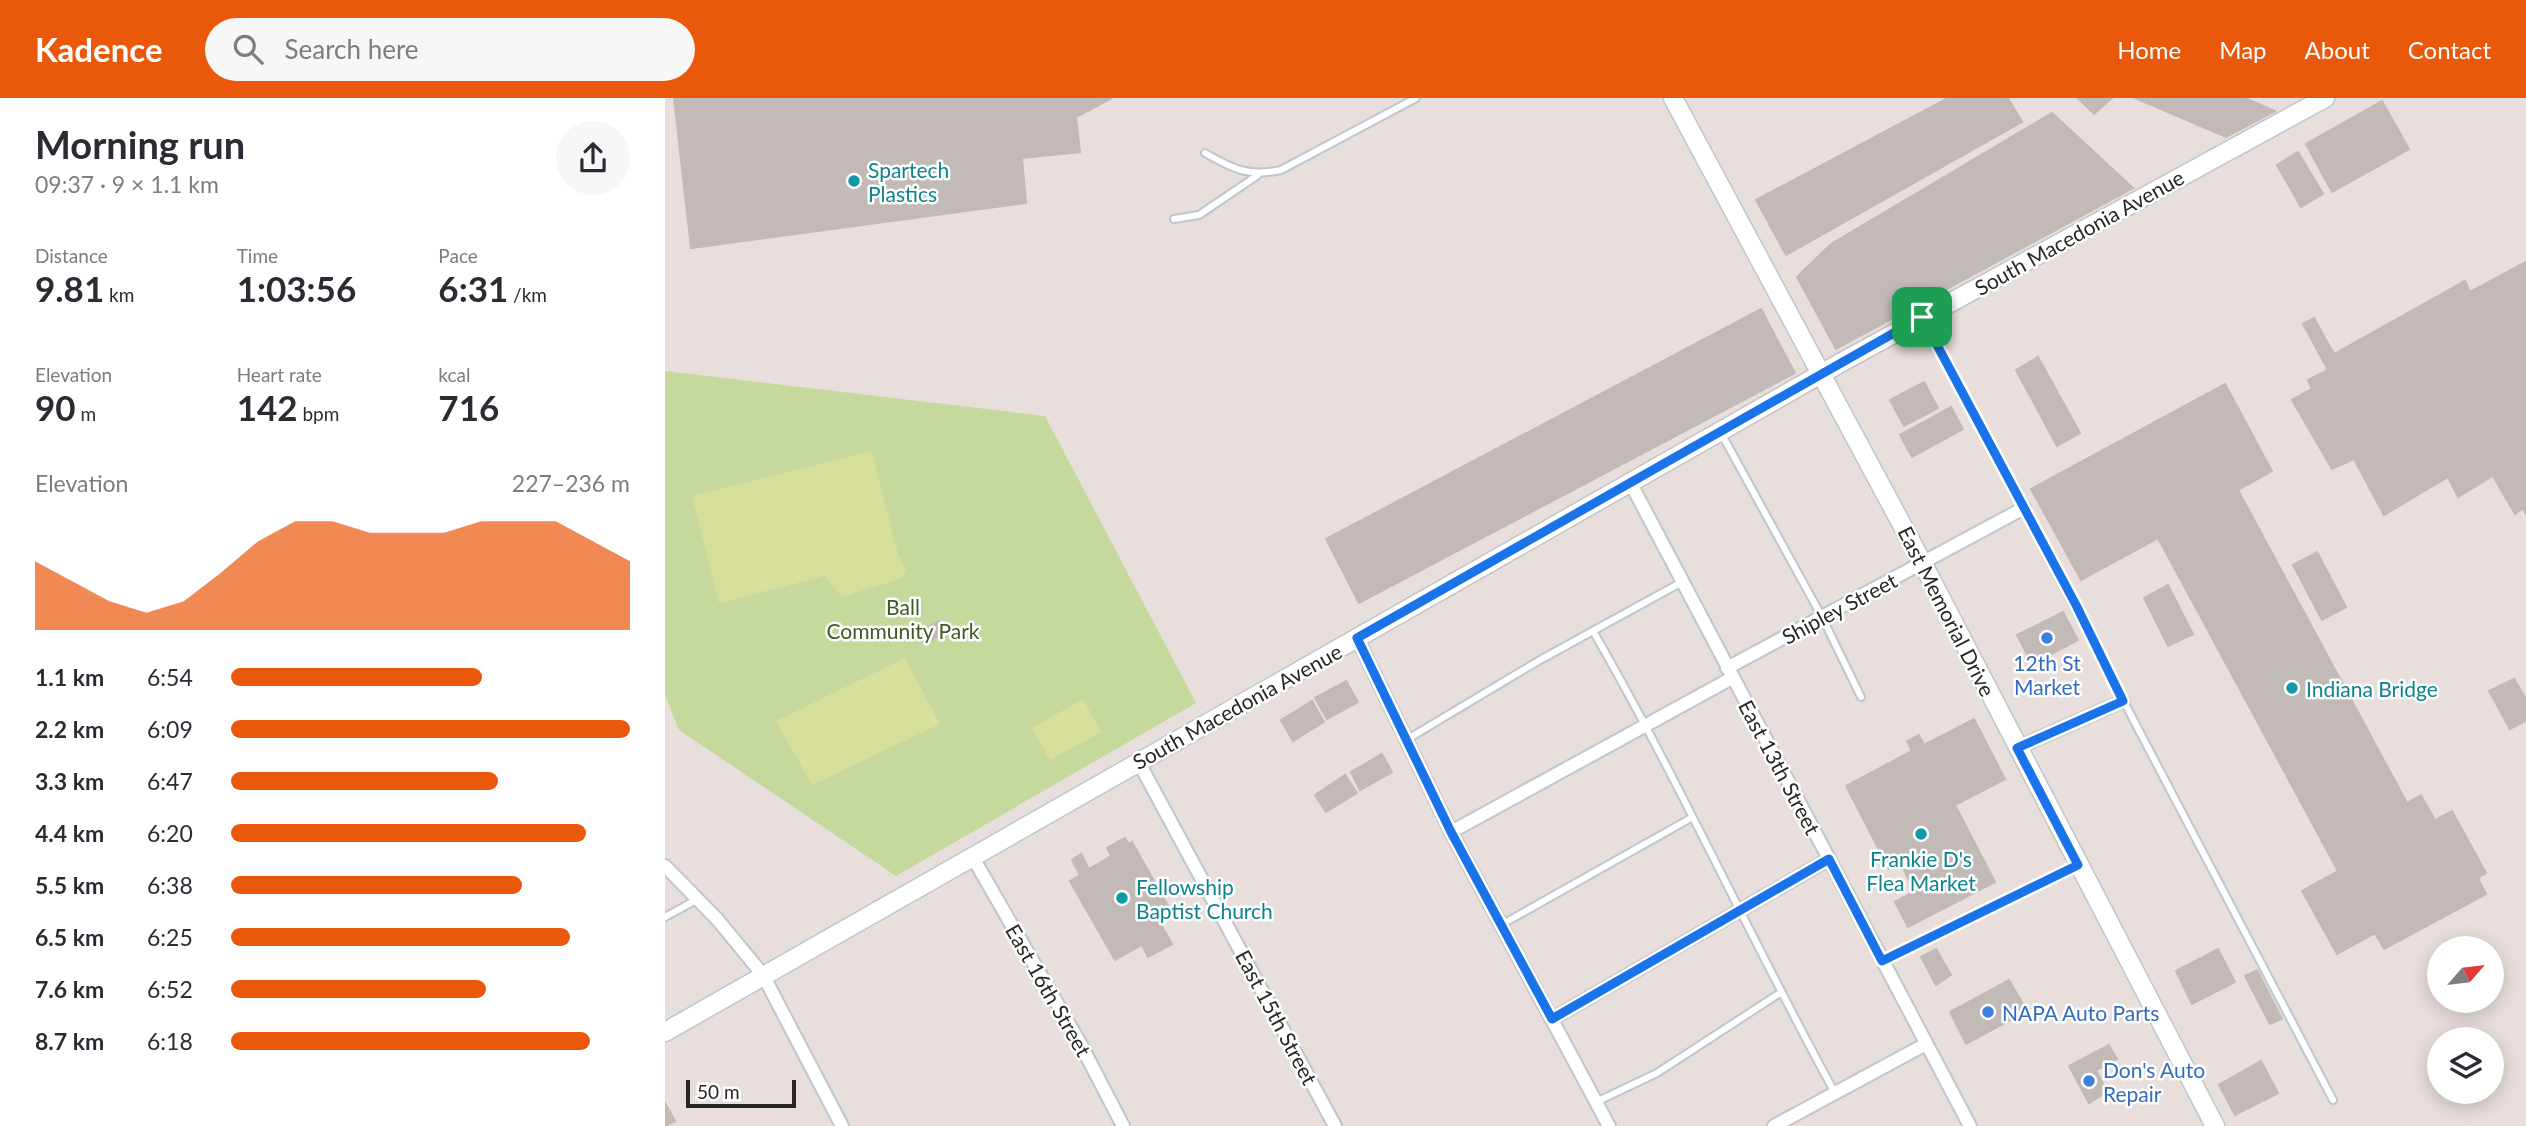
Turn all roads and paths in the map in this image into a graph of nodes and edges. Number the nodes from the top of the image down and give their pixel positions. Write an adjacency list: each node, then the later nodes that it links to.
1 (1416, 98): 5 (lane)
2 (1673, 98): 8 (street, East Memorial Drive)
3 (2325, 98): 7 (street, South Macedonia Avenue)
4 (1205, 153): 5 (lane)
5 (1258, 175): 6 (lane)
6 (1174, 219)
7 (1922, 317): 8 (street, South Macedonia Avenue); 11 (lane)
8 (1822, 373): 9 (street, South Macedonia Avenue); 12 (street, East Memorial Drive)
9 (1720, 431): 10 (street, South Macedonia Avenue); 14 (lane)
10 (1630, 482): 13 (street, East 13th Street); 16 (street, South Macedonia Avenue)
11 (2024, 508): 12 (street, Shipley Street); 19 (lane)
12 (1923, 564): 14 (street, Shipley Street); 22 (street, East Memorial Drive)
13 (1682, 582): 15 (lane); 17 (street, East 13th Street)
14 (1822, 617): 17 (street, Shipley Street); 18 (lane)
15 (1593, 631): 20 (lane); 21 (lane)
16 (1357, 638): 21 (street); 23 (street, South Macedonia Avenue)
17 (1729, 673): 20 (street, Shipley Street); 27 (street, East 13th Street)
18 (1861, 696)
19 (2123, 701): 22 (street); 41 (lane)
20 (1644, 725): 24 (lane); 25 (street, Shipley Street)
21 (1406, 740): 25 (street)
22 (2017, 748): 28 (street, East Memorial Drive)
23 (1138, 761): 26 (street, South Macedonia Avenue); 45 (street, East 15th Street)
24 (1691, 818): 31 (lane); 33 (lane)
25 (1451, 832): 33 (street)
26 (972, 856): 35 (street, South Macedonia Avenue); 44 (street, East 16th Street)
27 (1829, 859): 31 (street); 34 (street, East 13th Street)
28 (2078, 865): 34 (lane); 49 (street, East Memorial Drive)
29 (665, 866): 30 (street)
30 (696, 900): 32 (lane); 35 (street)
31 (1742, 909): 36 (lane); 37 (street)
32 (665, 917)
33 (1501, 925): 37 (street)
34 (1882, 961): 39 (street, East 13th Street)
35 (763, 975): 38 (street, South Macedonia Avenue); 43 (street)
36 (1780, 993): 40 (lane); 42 (lane)
37 (1552, 1019): 42 (street)
38 (665, 1032)
39 (1926, 1044): 40 (street); 48 (street, East 13th Street)
40 (1835, 1093): 47 (street)
41 (2333, 1100)
42 (1596, 1102): 46 (street)
43 (842, 1126)
44 (1123, 1126)
45 (1335, 1126)
46 (1609, 1126)
47 (1774, 1126)
48 (1970, 1126)
49 (2215, 1126)

